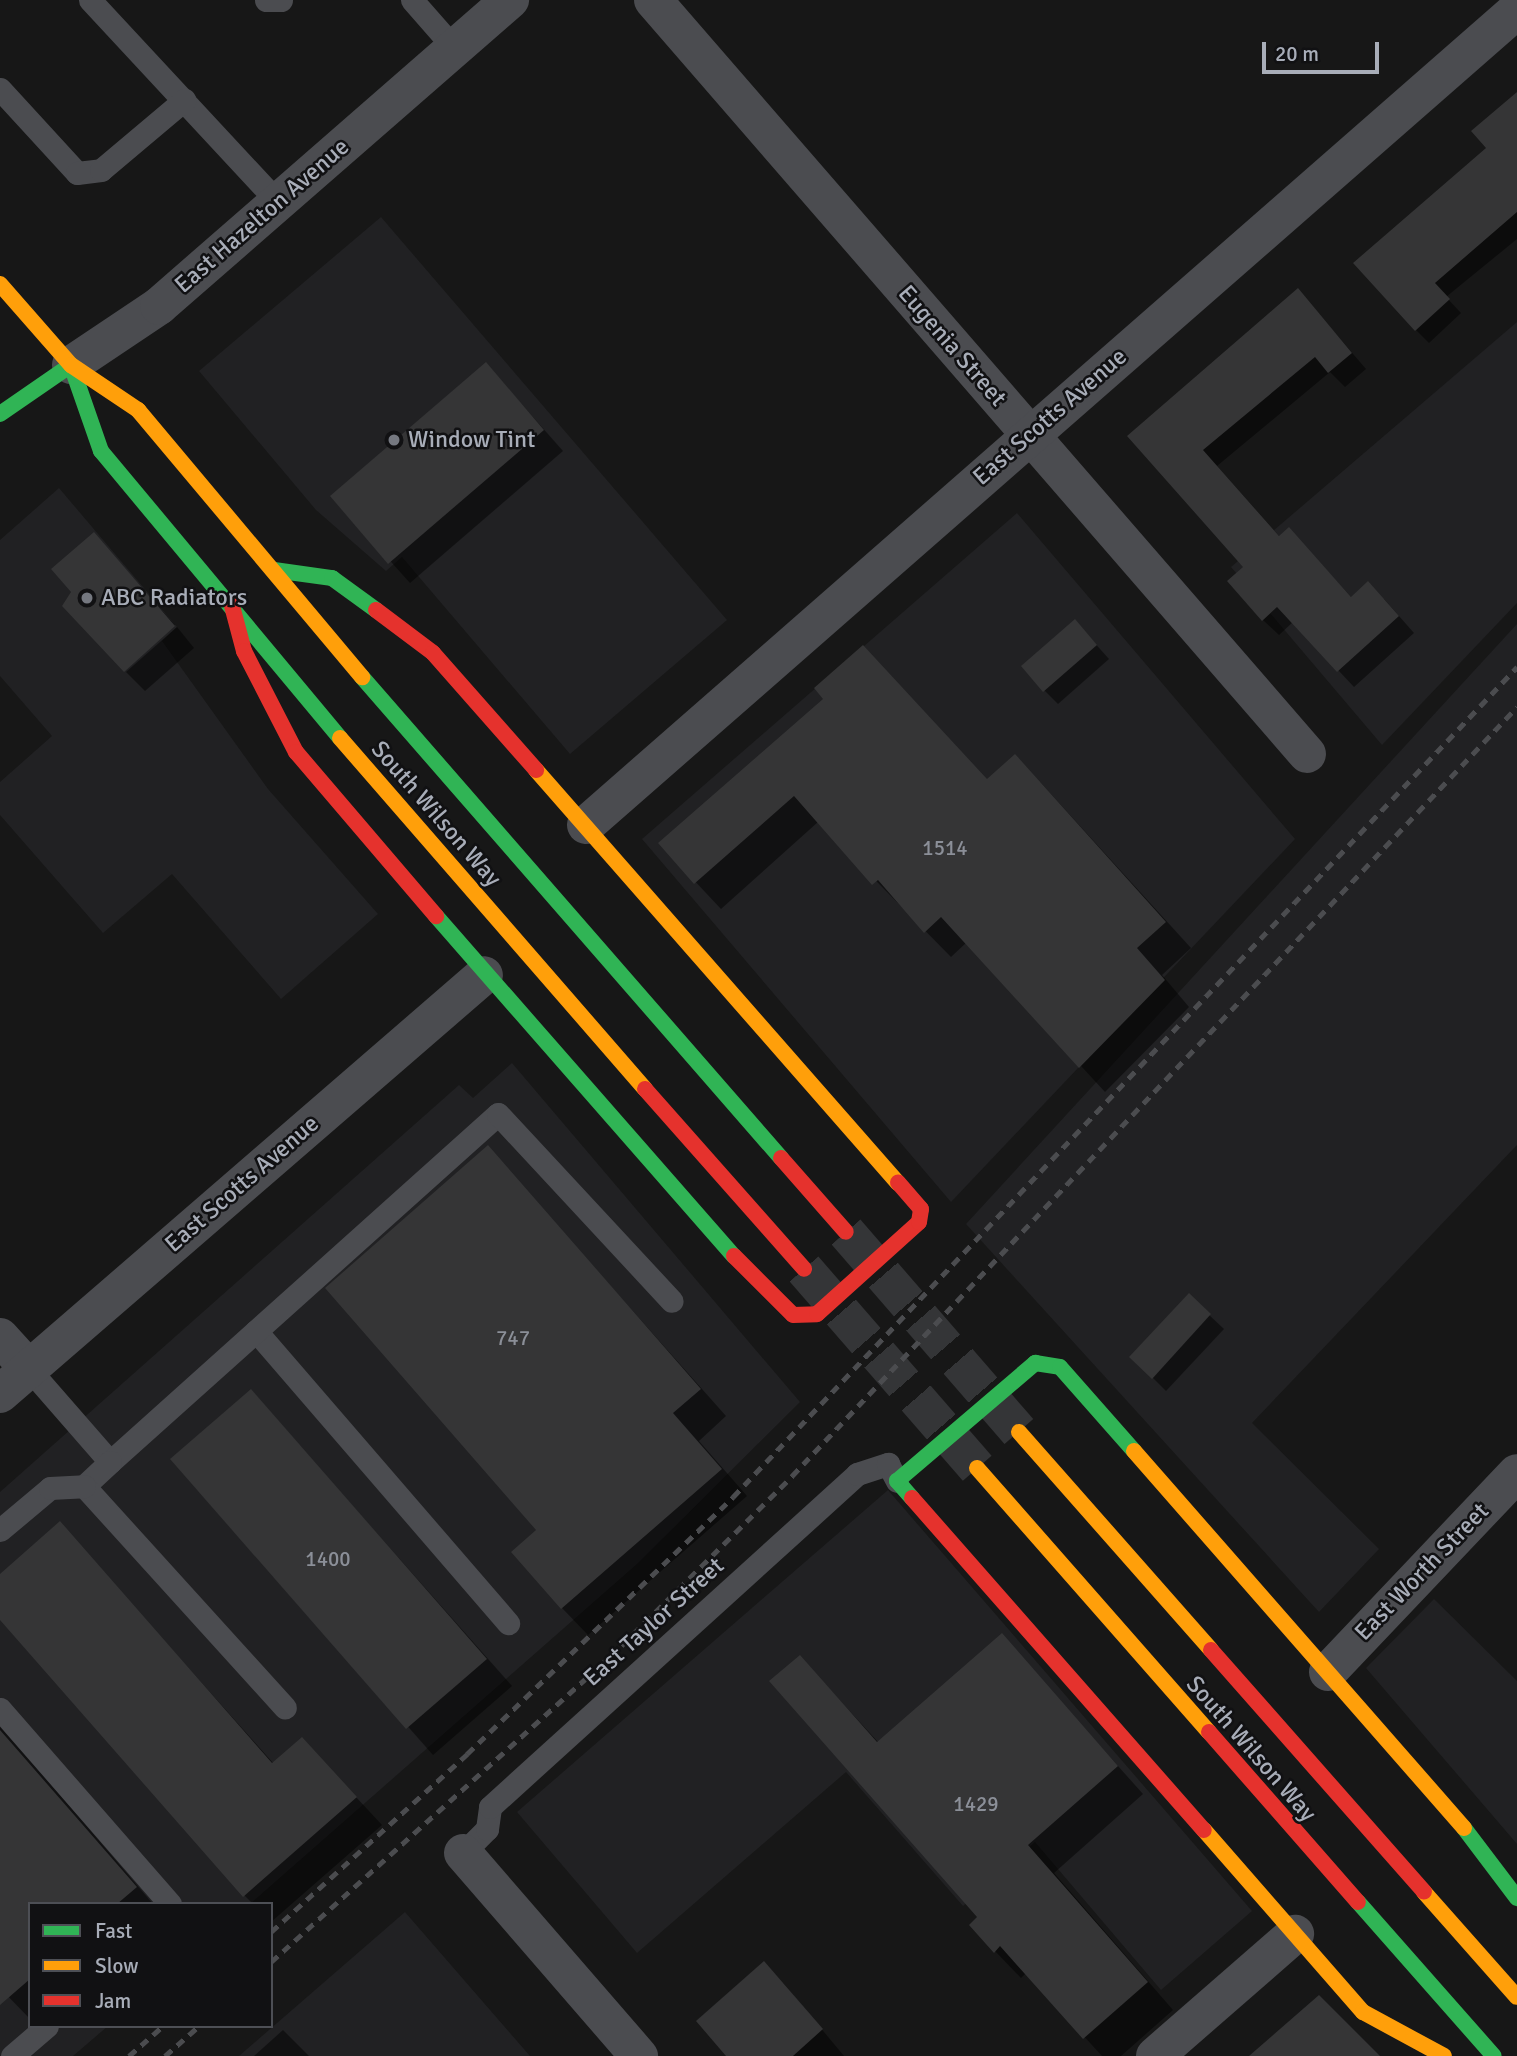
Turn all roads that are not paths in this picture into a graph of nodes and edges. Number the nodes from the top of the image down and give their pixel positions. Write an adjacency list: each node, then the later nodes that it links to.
1 (90, 0): 10 (lane)
2 (266, 0): 3 (lane)
3 (281, 0)
4 (412, 0): 8 (lane)
5 (510, 0): 8 (street, East Hazelton Avenue)
6 (653, 0): 15 (street, Eugenia Street)
7 (1517, 10): 15 (street, East Scotts Avenue)
8 (455, 49): 11 (street, East Hazelton Avenue)
9 (0, 89): 10 (lane)
10 (184, 100): 11 (lane)
11 (278, 202): 13 (street, East Hazelton Avenue)
12 (0, 284): 13 (main road, South Wilson Way)
13 (71, 365): 14 (main road, East Hazelton Avenue); 16 (main road, South Wilson Way); 17 (main road, South Wilson Way)
14 (0, 414)
15 (1029, 435): 18 (street, Eugenia Street); 19 (street, East Scotts Avenue)
16 (274, 570): 19 (main road); 21 (main road, South Wilson Way)
17 (232, 606): 20 (main road); 22 (main road, South Wilson Way)
18 (1307, 754)
19 (586, 825): 20 (main road)
20 (484, 975): 26 (street, East Scotts Avenue)
21 (846, 1232)
22 (804, 1269)
23 (672, 1301): 24 (lane)
24 (256, 1331): 29 (lane); 35 (lane)
25 (0, 1336): 26 (street)
26 (29, 1369): 27 (street, East Scotts Avenue); 29 (lane)
27 (0, 1394)
28 (1020, 1432): 43 (main road, South Wilson Way)
29 (110, 1462): 33 (lane)
30 (977, 1468): 49 (main road, South Wilson Way)
31 (1517, 1473): 36 (street, East Worth Street)
32 (897, 1481): 36 (main road); 39 (lane, East Taylor Street); 42 (main road)
33 (84, 1486): 34 (lane); 37 (lane)
34 (0, 1530)
35 (508, 1623)
36 (1328, 1672): 40 (main road)
37 (285, 1708)
38 (0, 1709): 41 (lane)
39 (463, 1853): 46 (street)
40 (1517, 1898)
41 (168, 1902)
42 (1295, 1934): 47 (street); 48 (main road)
43 (1517, 1997)
44 (45, 2028): 45 (lane)
45 (12, 2056)
46 (639, 2056)
47 (1155, 2056)
48 (1444, 2056)
49 (1494, 2056)

